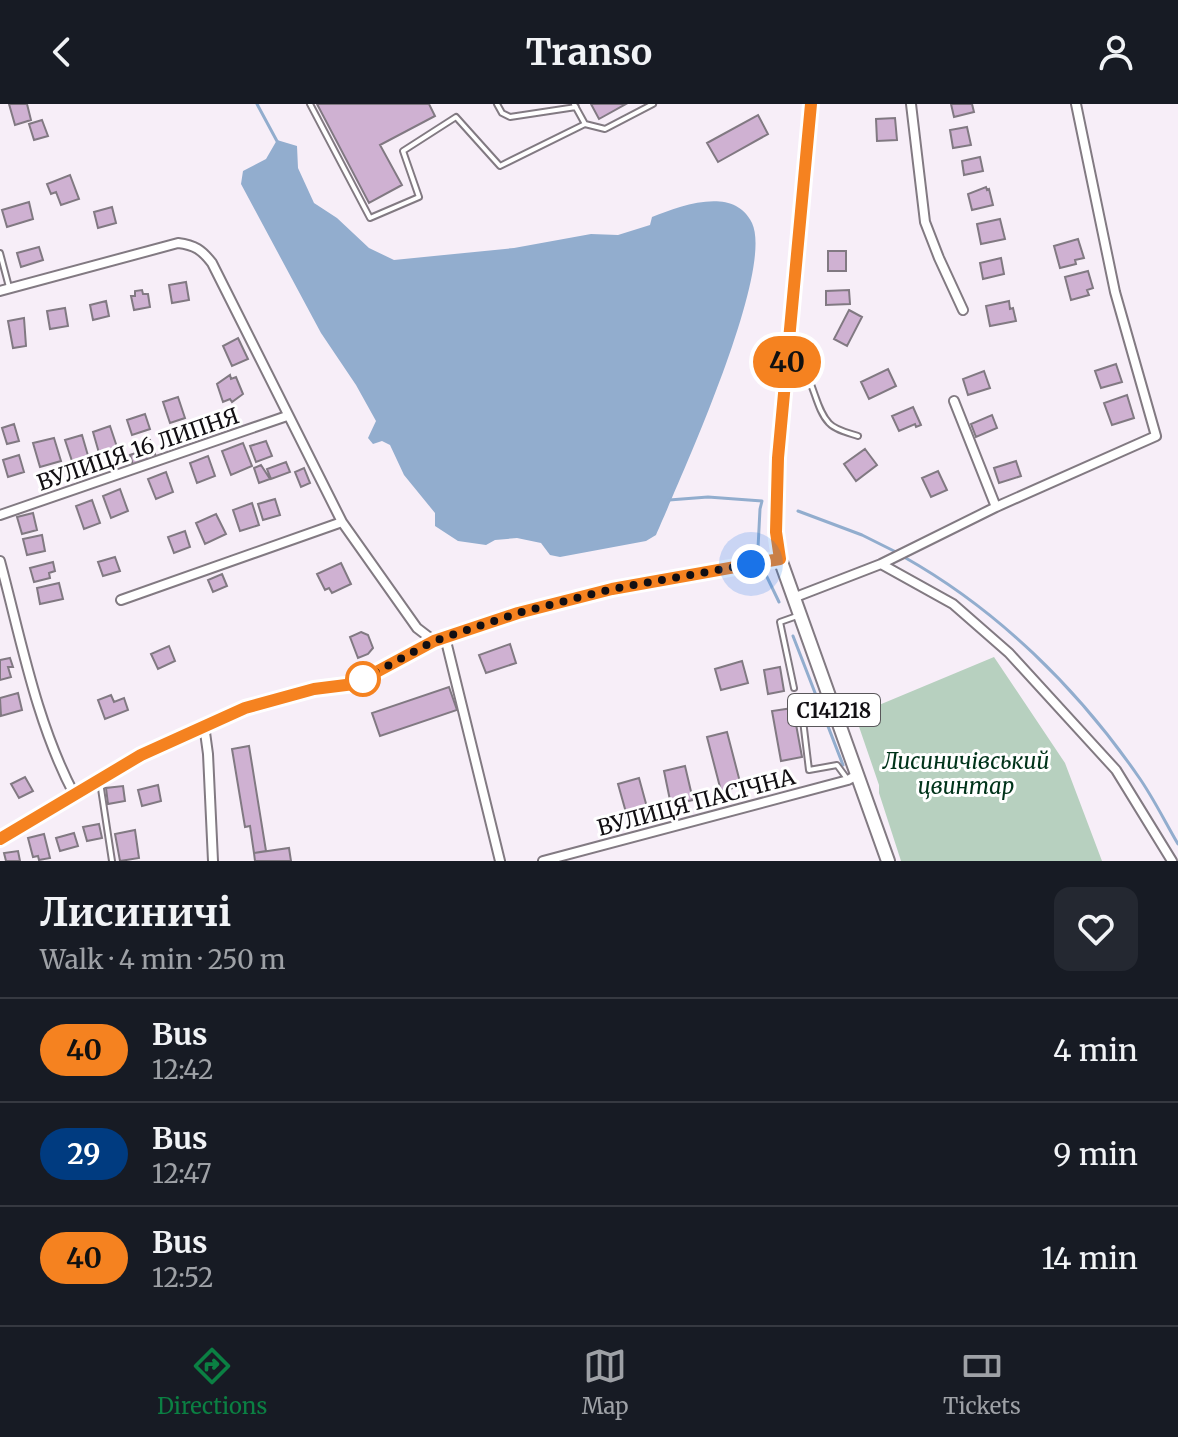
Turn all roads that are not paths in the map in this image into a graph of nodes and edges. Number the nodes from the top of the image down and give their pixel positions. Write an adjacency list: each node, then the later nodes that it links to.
1 (310, 104): 8 (lane)
2 (497, 104): 7 (lane)
3 (653, 104): 8 (lane)
4 (811, 104): 12 (main road)
5 (911, 104): 11 (street)
6 (1076, 104): 16 (street)
7 (575, 105): 8 (lane)
8 (585, 124)
9 (0, 253): 10 (lane)
10 (5, 290): 14 (street)
11 (963, 310)
12 (787, 357): 15 (lane); 19 (main road)
13 (954, 401): 16 (street)
14 (287, 416): 17 (street, ВУЛИЦЯ 16 ЛИПНЯ); 18 (street)
15 (858, 436)
16 (996, 507): 21 (street)
17 (0, 515)
18 (342, 522): 23 (street); 25 (street)
19 (780, 559): 22 (main road, С141218); 25 (main road)
20 (0, 561): 31 (street)
21 (881, 564): 22 (street); 38 (street)
22 (793, 598): 24 (main road, С141218)
23 (121, 600)
24 (799, 615): 26 (lane); 29 (main road, С141218)
25 (440, 639): 28 (main road); 35 (street)
26 (794, 688)
27 (802, 712): 29 (lane)
28 (204, 725): 30 (main road); 34 (street)
29 (853, 777): 36 (street, ВУЛИЦЯ ПАСІЧНА); 37 (main road, С141218)
30 (99, 779): 31 (main road); 33 (lane)
31 (74, 794): 32 (main road)
32 (0, 839)
33 (112, 861)
34 (213, 861)
35 (500, 861)
36 (543, 861)
37 (888, 861)
38 (1172, 861)

